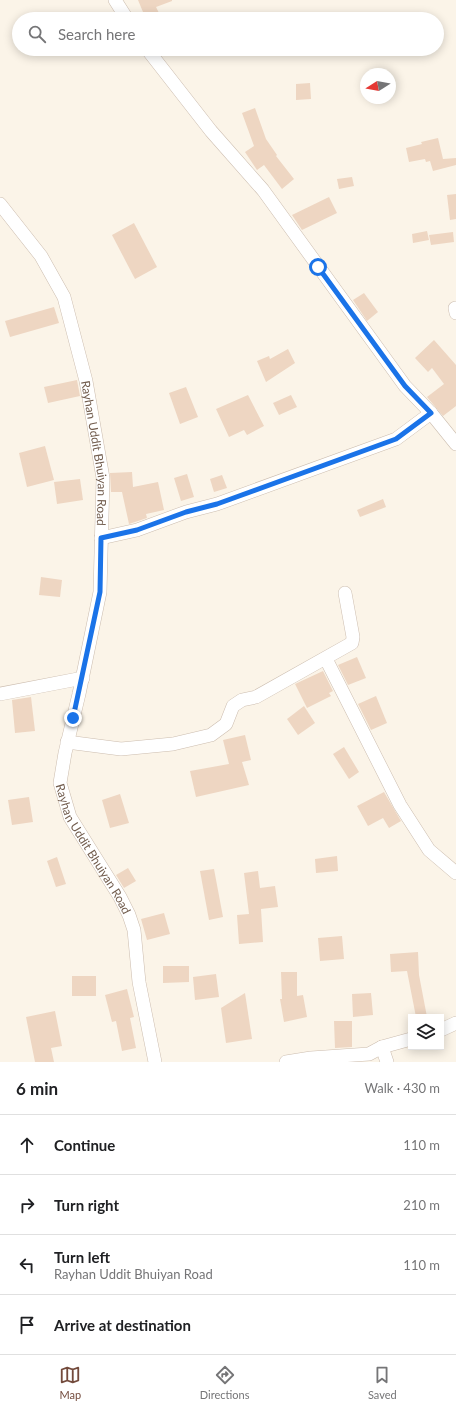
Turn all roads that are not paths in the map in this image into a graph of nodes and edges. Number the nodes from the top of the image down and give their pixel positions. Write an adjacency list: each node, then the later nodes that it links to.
1 (114, 0): 2 (street)
2 (122, 12)
3 (152, 56): 5 (street)
4 (0, 204): 7 (street, Rayhan Uddit Bhuiyan Road)
5 (430, 414): 6 (street); 7 (street)
6 (456, 444)
7 (101, 538): 10 (street, Rayhan Uddit Bhuiyan Road)
8 (345, 593): 9 (street)
9 (326, 659): 12 (street); 13 (street)
10 (83, 678): 11 (street); 12 (street, Rayhan Uddit Bhuiyan Road)
11 (0, 694)
12 (67, 742): 18 (street, Rayhan Uddit Bhuiyan Road)
13 (456, 873)
14 (456, 1024): 15 (street)
15 (444, 1029)
16 (408, 1040): 17 (street)
17 (382, 1047): 19 (street); 20 (street)
18 (155, 1062)
19 (286, 1062)
20 (387, 1062)

